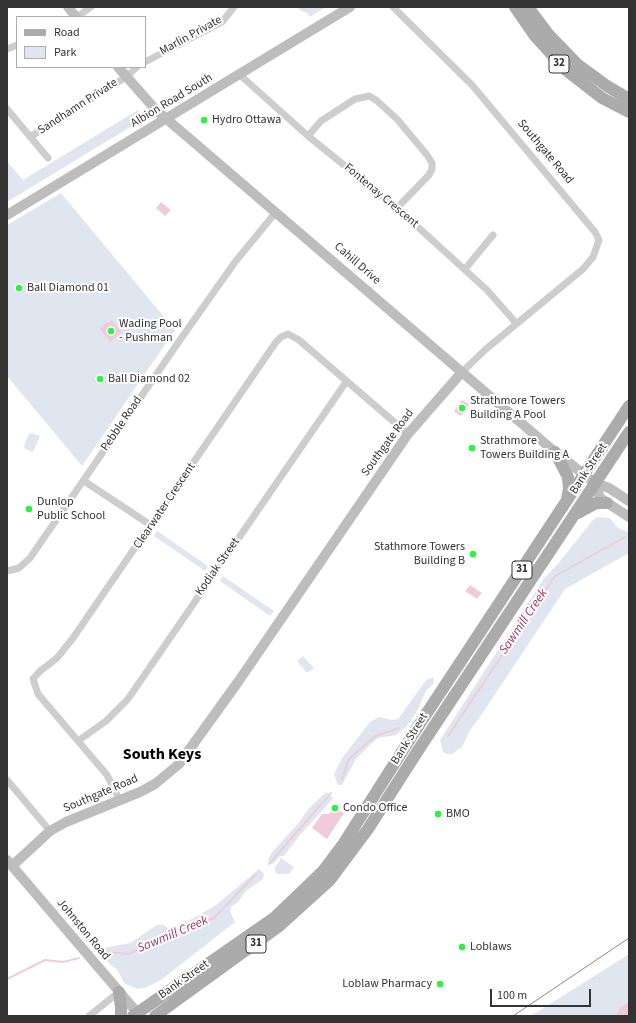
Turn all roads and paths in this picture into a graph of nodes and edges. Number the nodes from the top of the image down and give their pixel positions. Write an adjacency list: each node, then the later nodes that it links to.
1 (68, 7): 8 (street)
2 (91, 7): 9 (street)
3 (234, 7): 10 (street, Marlin Private)
4 (350, 7): 13 (street, Albion Road South)
5 (393, 7): 27 (street, Southgate Road)
6 (515, 7): 17 (main road, 32)
7 (528, 7): 15 (main road, 32)
8 (75, 16)
9 (78, 16)
10 (146, 61)
11 (119, 68): 14 (street, Cahill Drive)
12 (136, 68): 14 (street)
13 (240, 75): 18 (street, Albion Road South); 19 (street, Fontenay Crescent)
14 (126, 77): 18 (street, Cahill Drive); 20 (street, Sandhamn Private)
15 (629, 99)
16 (7, 109): 20 (street, Sandhamn Private)
17 (629, 112)
18 (167, 119): 23 (street, Cahill Drive); 24 (street, Albion Road South)
19 (308, 136): 22 (street, Fontenay Crescent); 22 (street)
20 (30, 137): 21 (street, Sandhamn Private)
21 (48, 158)
22 (397, 208): 26 (street, Fontenay Crescent)
23 (276, 212): 28 (street, Cahill Drive); 35 (street, Pebble Road)
24 (7, 215)
25 (493, 235): 26 (street)
26 (465, 269): 27 (street, Fontenay Crescent)
27 (516, 324): 28 (street, Southgate Road)
28 (462, 372): 32 (street, Southgate Road); 33 (street, Cahill Drive)
29 (346, 382): 32 (street, Clearwater Crescent); 42 (street, Clearwater Crescent); 44 (street, Kodiak Street)
30 (628, 411): 34 (main road, Bank Street / 31)
31 (629, 432): 36 (main road, Bank Street / 31)
32 (408, 434): 47 (street, Southgate Road)
33 (555, 452): 34 (street, Cahill Drive); 39 (main road)
34 (584, 475): 36 (street, Cahill Drive); 39 (main road, Bank Street / 31)
35 (84, 480): 42 (street); 43 (street, Pebble Road)
36 (595, 483): 37 (street); 38 (street); 41 (main road, Bank Street / 31)
37 (629, 500)
38 (607, 503): 40 (street); 41 (main road)
39 (565, 504): 45 (main road, Bank Street / 31)
40 (629, 517)
41 (572, 518): 45 (main road, Bank Street / 31)
42 (152, 526): 44 (street, Clearwater Crescent)
43 (7, 571)
44 (78, 741): 47 (street, Clearwater Crescent)
45 (414, 745): 51 (main road, Bank Street / 31); 52 (main road, Bank Street / 31)
46 (7, 780): 48 (street)
47 (120, 801): 48 (street, Southgate Road)
48 (50, 831): 49 (street, Southgate Road)
49 (9, 863): 50 (street, Johnston Road)
50 (119, 992): 52 (street, Johnston Road); 53 (street); 54 (main road)
51 (176, 1001): 55 (main road, Bank Street / 31); 56 (main road)
52 (136, 1015)
53 (89, 1016)
54 (121, 1016)
55 (155, 1016)
56 (169, 1016)

